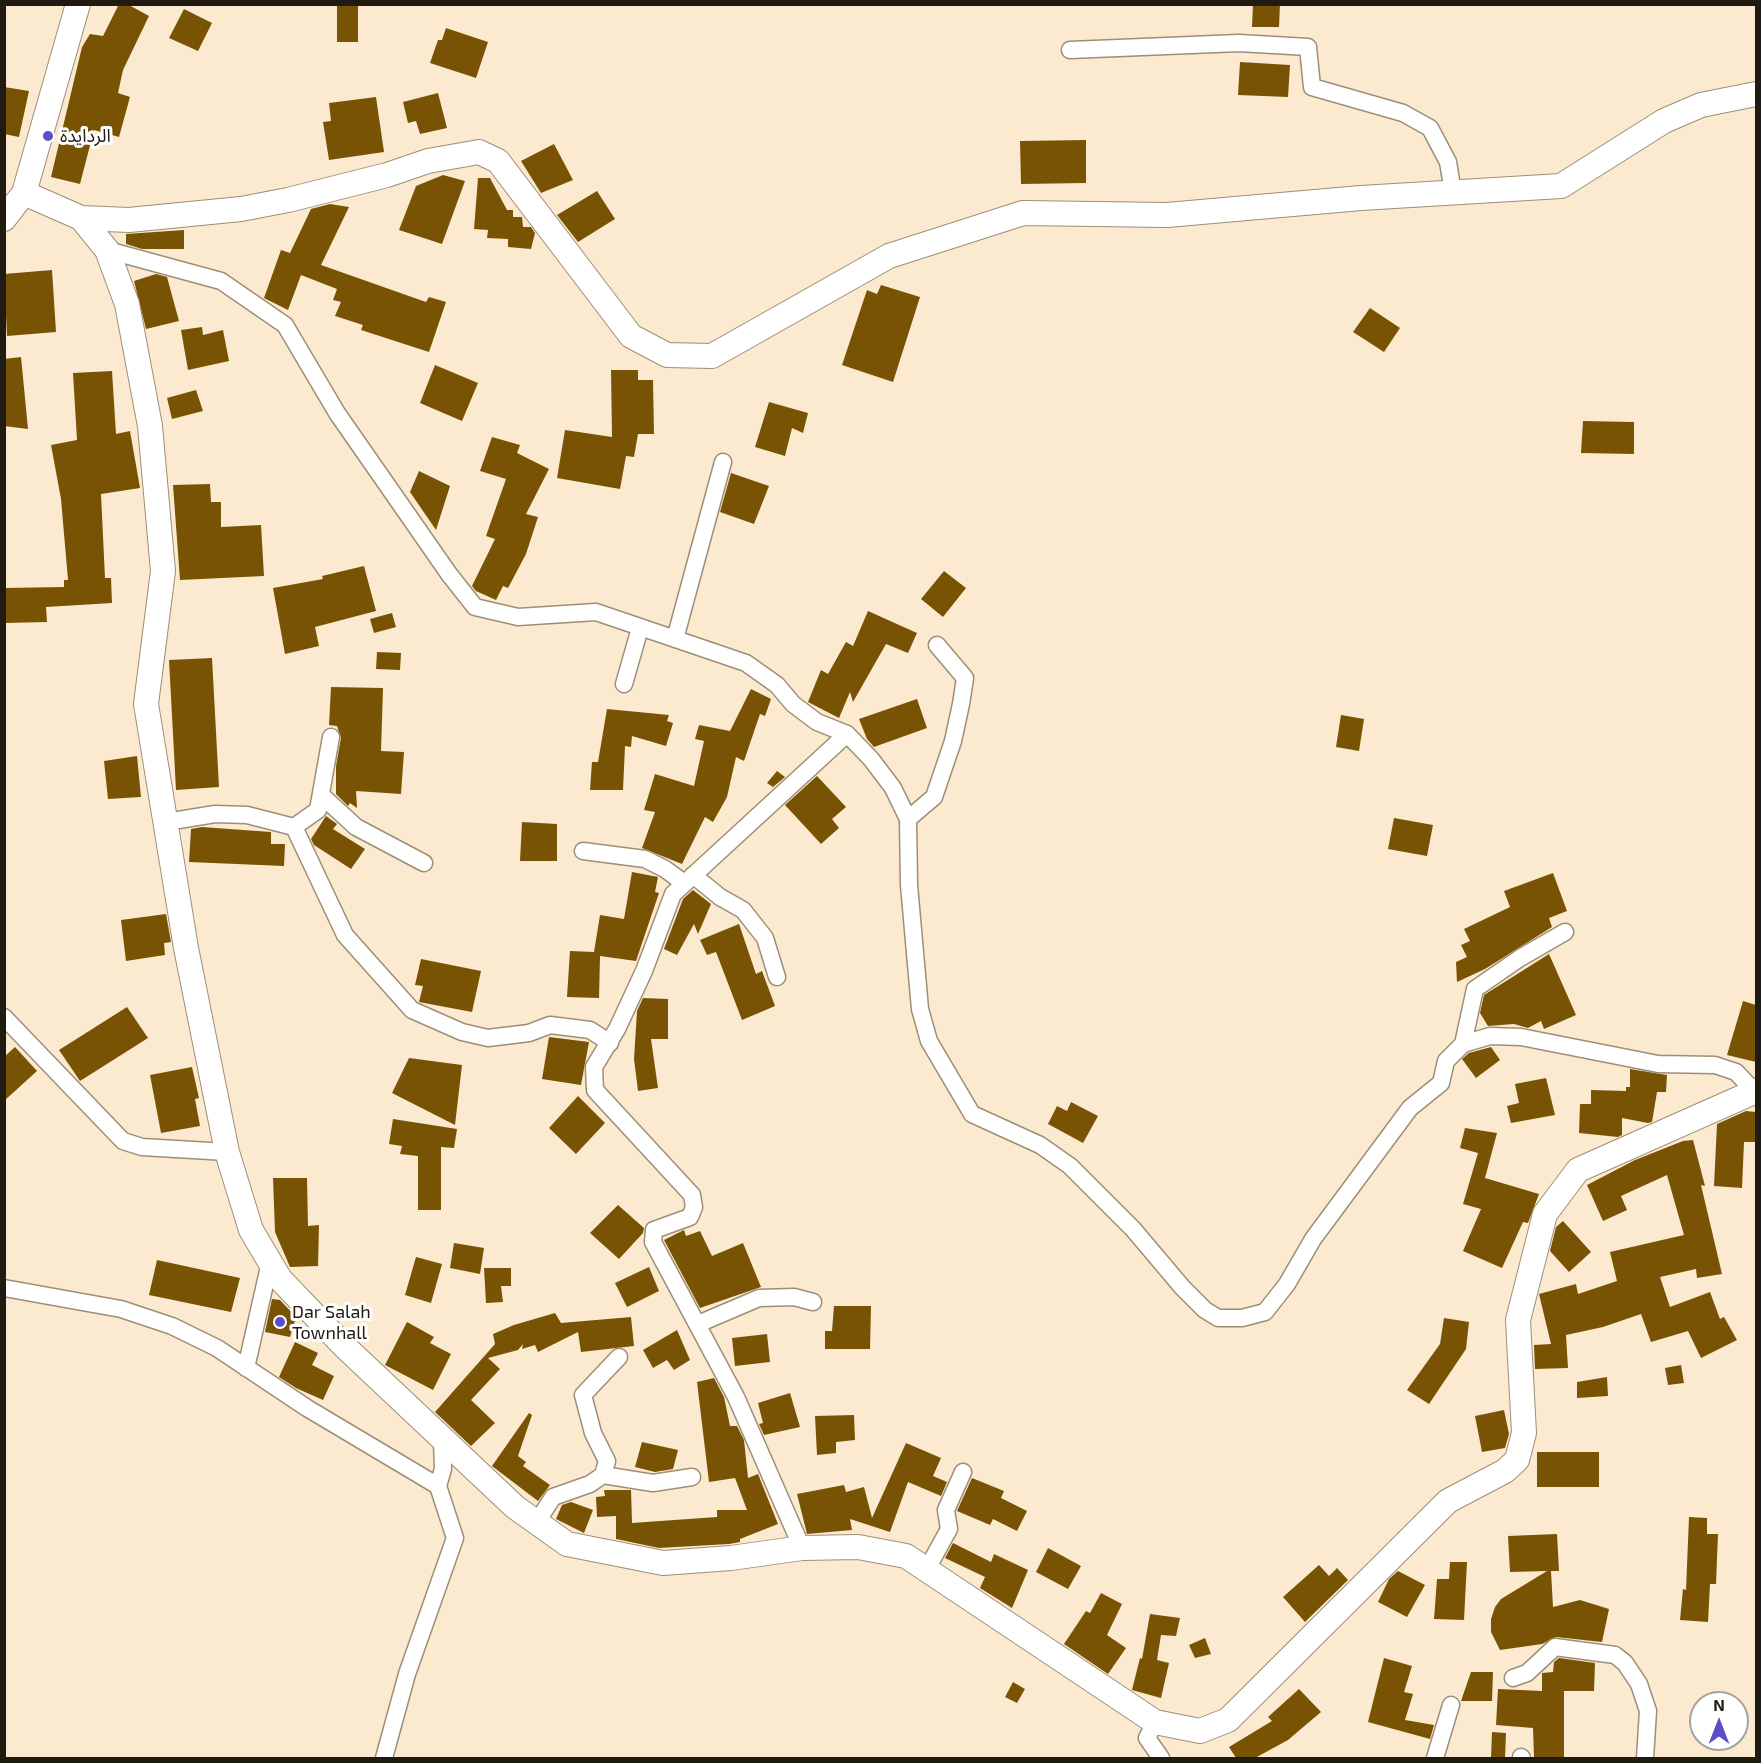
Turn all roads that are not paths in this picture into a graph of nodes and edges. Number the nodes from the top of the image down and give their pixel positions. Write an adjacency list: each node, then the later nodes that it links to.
1 (78, 4): 5 (street)
2 (1070, 50): 4 (street)
3 (1756, 94): 4 (street)
4 (1453, 192): 6 (street)
5 (24, 193): 6 (street); 7 (street)
6 (81, 218): 8 (street)
7 (4, 219)
8 (107, 250): 10 (street); 18 (street)
9 (723, 462): 11 (street)
10 (640, 628): 11 (street); 13 (street)
11 (675, 639): 14 (street)
12 (937, 645): 17 (street)
13 (624, 684)
14 (847, 734): 17 (street); 22 (street)
15 (332, 737): 16 (street)
16 (321, 795): 19 (street); 21 (street)
17 (908, 819): 27 (street)
18 (166, 822): 19 (street); 29 (street)
19 (294, 827): 26 (street)
20 (583, 851): 22 (street)
21 (424, 863)
22 (688, 879): 24 (street); 26 (street)
23 (1565, 932): 27 (street)
24 (777, 977)
25 (5, 1018): 29 (street)
26 (609, 1043): 33 (street)
27 (1463, 1044): 28 (street)
28 (1755, 1090): 46 (street)
29 (227, 1152): 30 (street)
30 (270, 1262): 35 (street); 36 (street)
31 (4, 1288): 35 (street)
32 (813, 1302): 33 (street)
33 (698, 1324): 42 (street)
34 (619, 1358): 38 (street)
35 (246, 1368): 40 (street)
36 (442, 1440): 40 (street); 41 (street)
37 (963, 1472): 43 (street)
38 (603, 1475): 39 (street); 41 (street)
39 (692, 1477)
40 (438, 1486): 47 (street)
41 (537, 1522): 42 (street)
42 (802, 1548): 43 (street)
43 (927, 1569): 46 (street)
44 (1513, 1678): 50 (street)
45 (1451, 1706): 49 (street)
46 (1155, 1722): 48 (street)
47 (384, 1758)
48 (1161, 1758)
49 (1435, 1758)
50 (1645, 1758)

